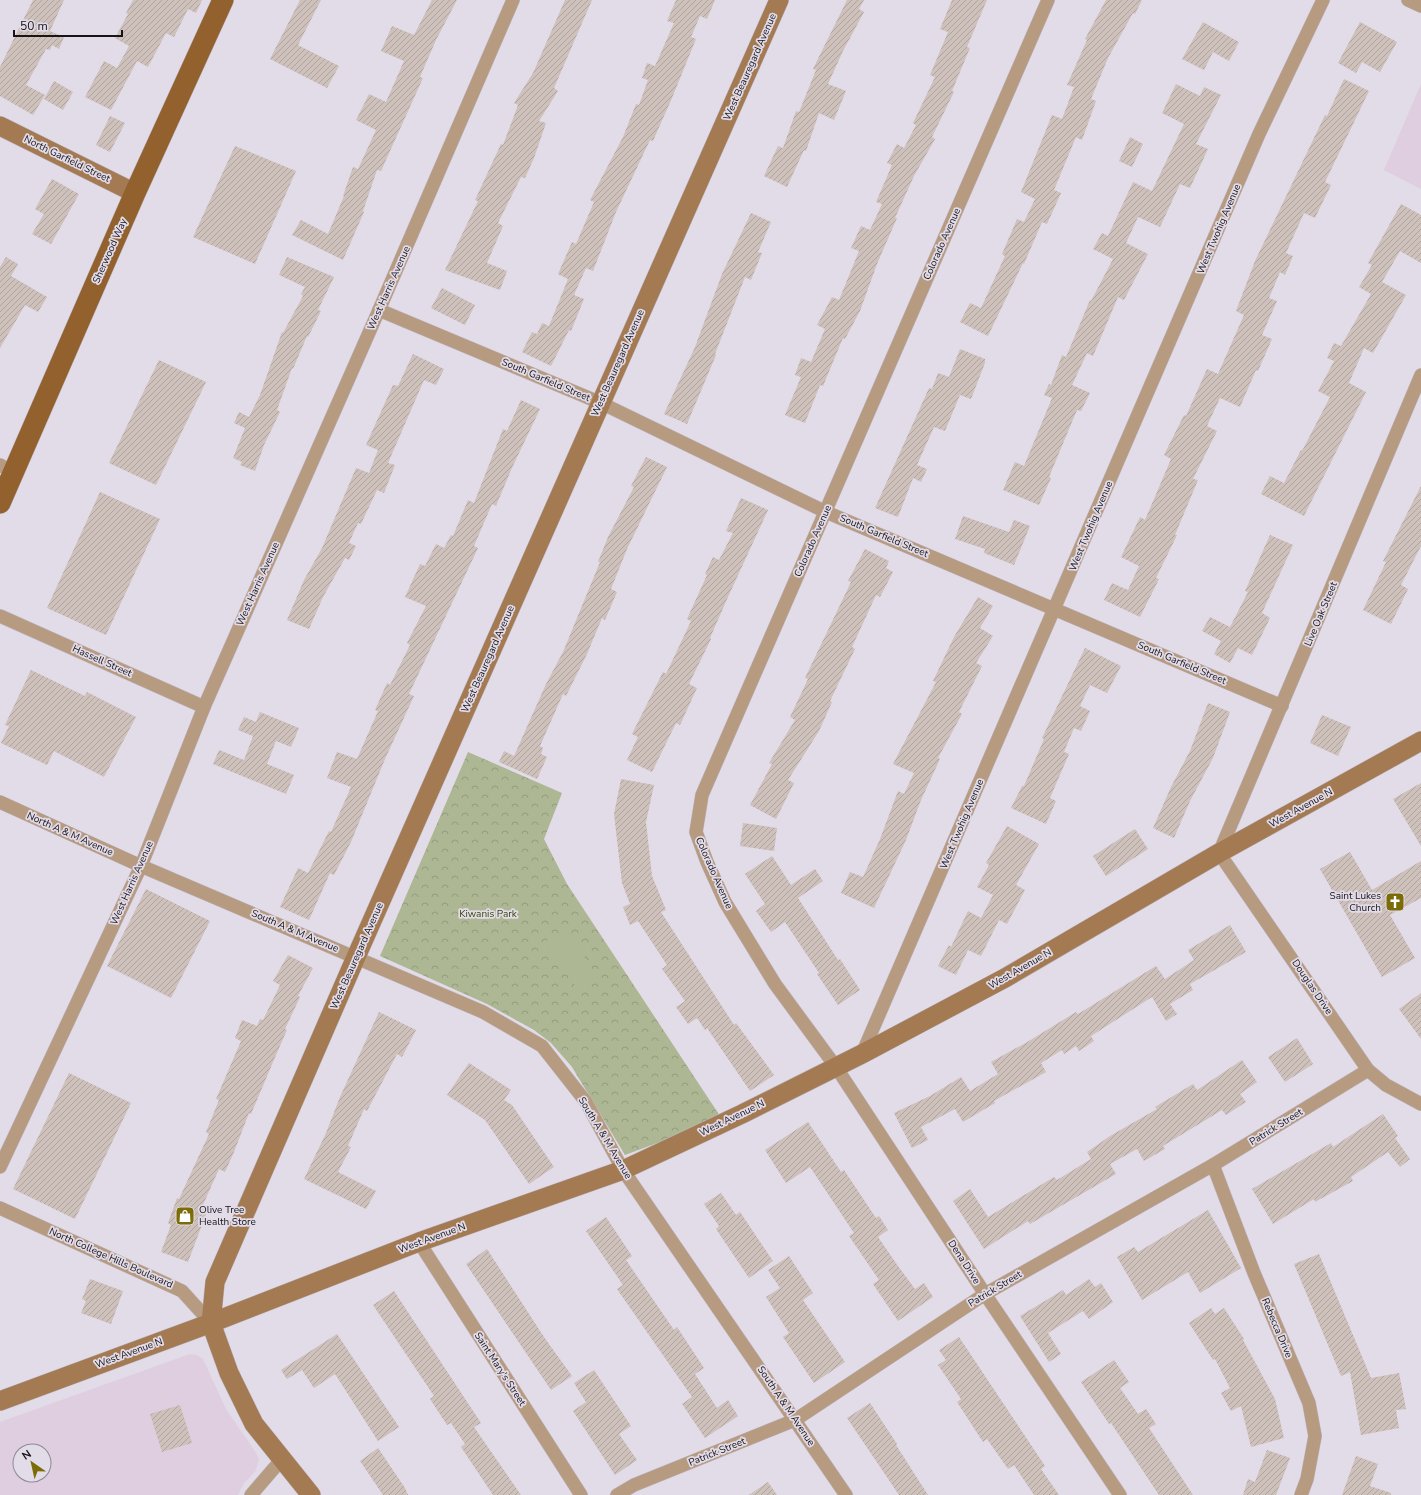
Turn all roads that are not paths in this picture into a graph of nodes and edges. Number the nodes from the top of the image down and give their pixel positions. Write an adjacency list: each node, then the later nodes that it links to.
1 (223, 0): 9 (main road, Sherwood Way)
2 (513, 0): 10 (street, West Harris Avenue)
3 (779, 0): 13 (street, West Beauregard Avenue)
4 (1048, 0): 16 (street, Colorado Avenue)
5 (1323, 0): 17 (street, West Twohig Avenue)
6 (1408, 0): 7 (street)
7 (1421, 6)
8 (0, 126): 9 (street, North Garfield Street)
9 (135, 193): 14 (main road, Sherwood Way)
10 (379, 310): 13 (street, South Garfield Street); 20 (street, West Harris Avenue)
11 (1421, 375): 12 (street, Live Oak Street)
12 (1417, 390): 19 (street, Live Oak Street)
13 (600, 403): 16 (street, South Garfield Street); 25 (street, West Beauregard Avenue)
14 (7, 468): 15 (main road, Sherwood Way)
15 (0, 503)
16 (826, 512): 17 (street, South Garfield Street); 27 (street, Colorado Avenue)
17 (1056, 608): 19 (street, South Garfield Street); 26 (street, West Twohig Avenue)
18 (0, 616): 20 (street, Hassell Street)
19 (1282, 706): 23 (street, Live Oak Street)
20 (204, 707): 24 (street, West Harris Avenue)
21 (1421, 741): 23 (street, West Avenue N)
22 (0, 802): 24 (street, North A & M Avenue)
23 (1219, 853): 26 (street, West Avenue N); 28 (street, Douglas Drive)
24 (141, 866): 25 (street, South A & M Avenue); 31 (street, West Harris Avenue)
25 (356, 957): 32 (street, South A & M Avenue); 36 (street, West Beauregard Avenue)
26 (862, 1054): 27 (street, West Avenue N)
27 (836, 1067): 32 (street, West Avenue N); 35 (street, Dena Drive)
28 (1368, 1070): 29 (street, Douglas Drive); 30 (street, Patrick Street)
29 (1421, 1104)
30 (1213, 1165): 35 (street, Patrick Street); 46 (street, Rebecca Drive)
31 (0, 1167)
32 (623, 1170): 34 (street, West Avenue N); 38 (street, South A & M Avenue)
33 (0, 1208): 36 (street, North College Hills Boulevard)
34 (419, 1242): 36 (street, West Avenue N); 42 (street, Saint Mary's Street)
35 (985, 1294): 38 (street, Patrick Street); 45 (street, Dena Drive)
36 (211, 1323): 37 (street, West Avenue N); 39 (street)
37 (0, 1401)
38 (795, 1420): 43 (street, Patrick Street); 44 (street, South A & M Avenue)
39 (282, 1459): 40 (street); 41 (street)
40 (251, 1495)
41 (311, 1495)
42 (581, 1495)
43 (617, 1495)
44 (846, 1495)
45 (1120, 1495)
46 (1301, 1495)

